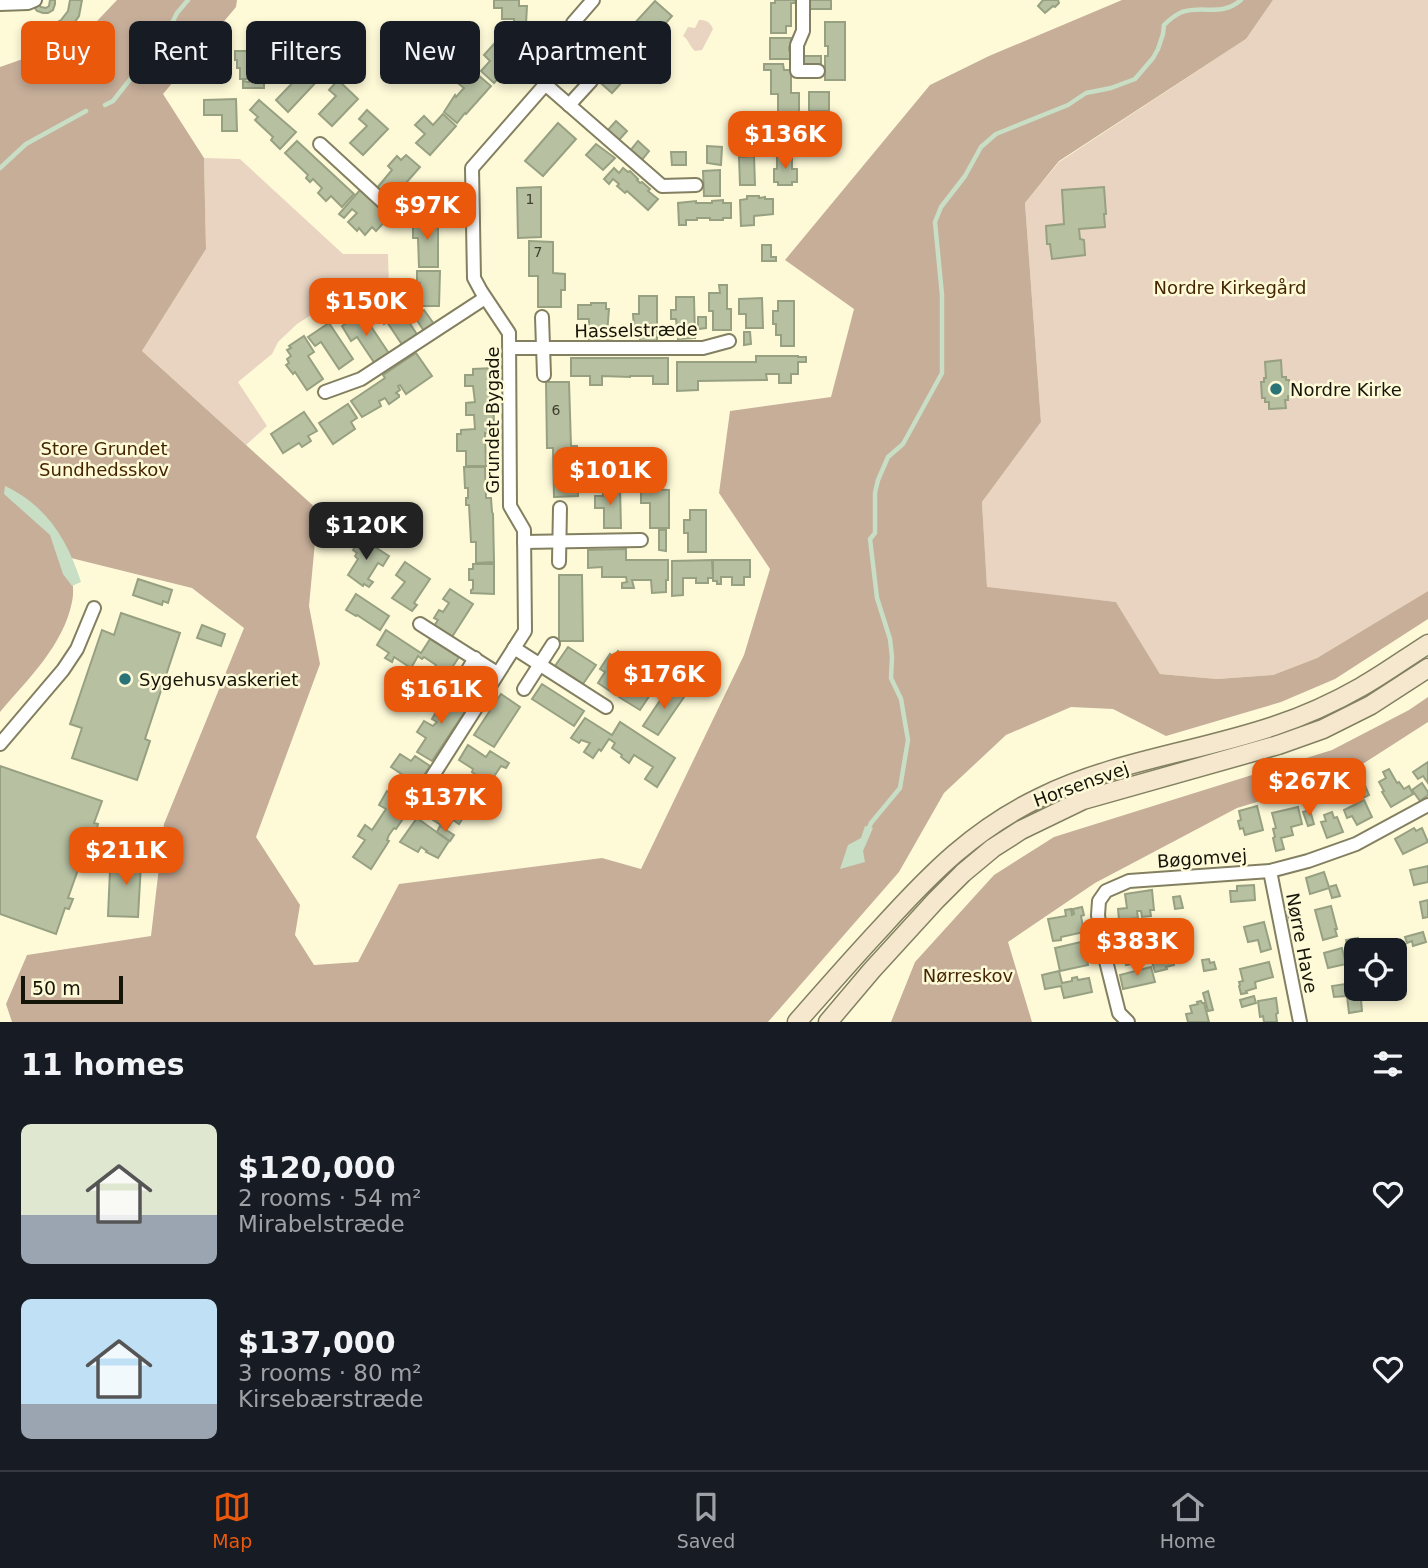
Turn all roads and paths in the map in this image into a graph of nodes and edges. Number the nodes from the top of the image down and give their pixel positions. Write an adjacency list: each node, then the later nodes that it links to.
1 (35, 0): 4 (street)
2 (593, 0): 5 (street, Grundet Bygade)
3 (803, 0): 6 (street)
4 (0, 4)
5 (575, 21)
6 (818, 71)
7 (545, 84): 9 (street); 12 (street, Grundet Bygade)
8 (588, 84): 9 (street)
9 (569, 105): 11 (street)
10 (320, 145): 12 (street)
11 (696, 186)
12 (472, 213): 13 (street, Grundet Bygade)
13 (485, 298): 16 (street, Grundet Bygade); 19 (street)
14 (542, 317): 17 (street)
15 (729, 341): 17 (street, Hasselstræde)
16 (510, 348): 17 (street, Hasselstræde); 23 (street, Grundet Bygade)
17 (543, 349): 18 (street)
18 (544, 375)
19 (325, 392)
20 (559, 508): 22 (street)
21 (641, 540): 22 (street)
22 (559, 541): 23 (street); 24 (street)
23 (524, 542): 29 (street, Grundet Bygade)
24 (559, 562)
25 (94, 608): 37 (street)
26 (420, 624): 30 (street)
27 (553, 644): 31 (street)
28 (1428, 644): 41 (main road, Horsensvej)
29 (513, 648): 31 (street); 33 (street, Grundet Bygade)
30 (475, 658): 33 (street); 34 (street)
31 (539, 664): 35 (street); 36 (street)
32 (1428, 668): 42 (main road, Horsensvej)
33 (497, 673): 38 (street, Grundet Bygade)
34 (457, 688)
35 (524, 689)
36 (606, 708)
37 (0, 744)
38 (425, 788)
39 (1427, 808): 40 (street, Bøgomvej)
40 (1270, 871): 43 (street, Bøgomvej); 44 (street, Nørre Have)
41 (797, 1022)
42 (828, 1022)
43 (1128, 1022)
44 (1300, 1022)

